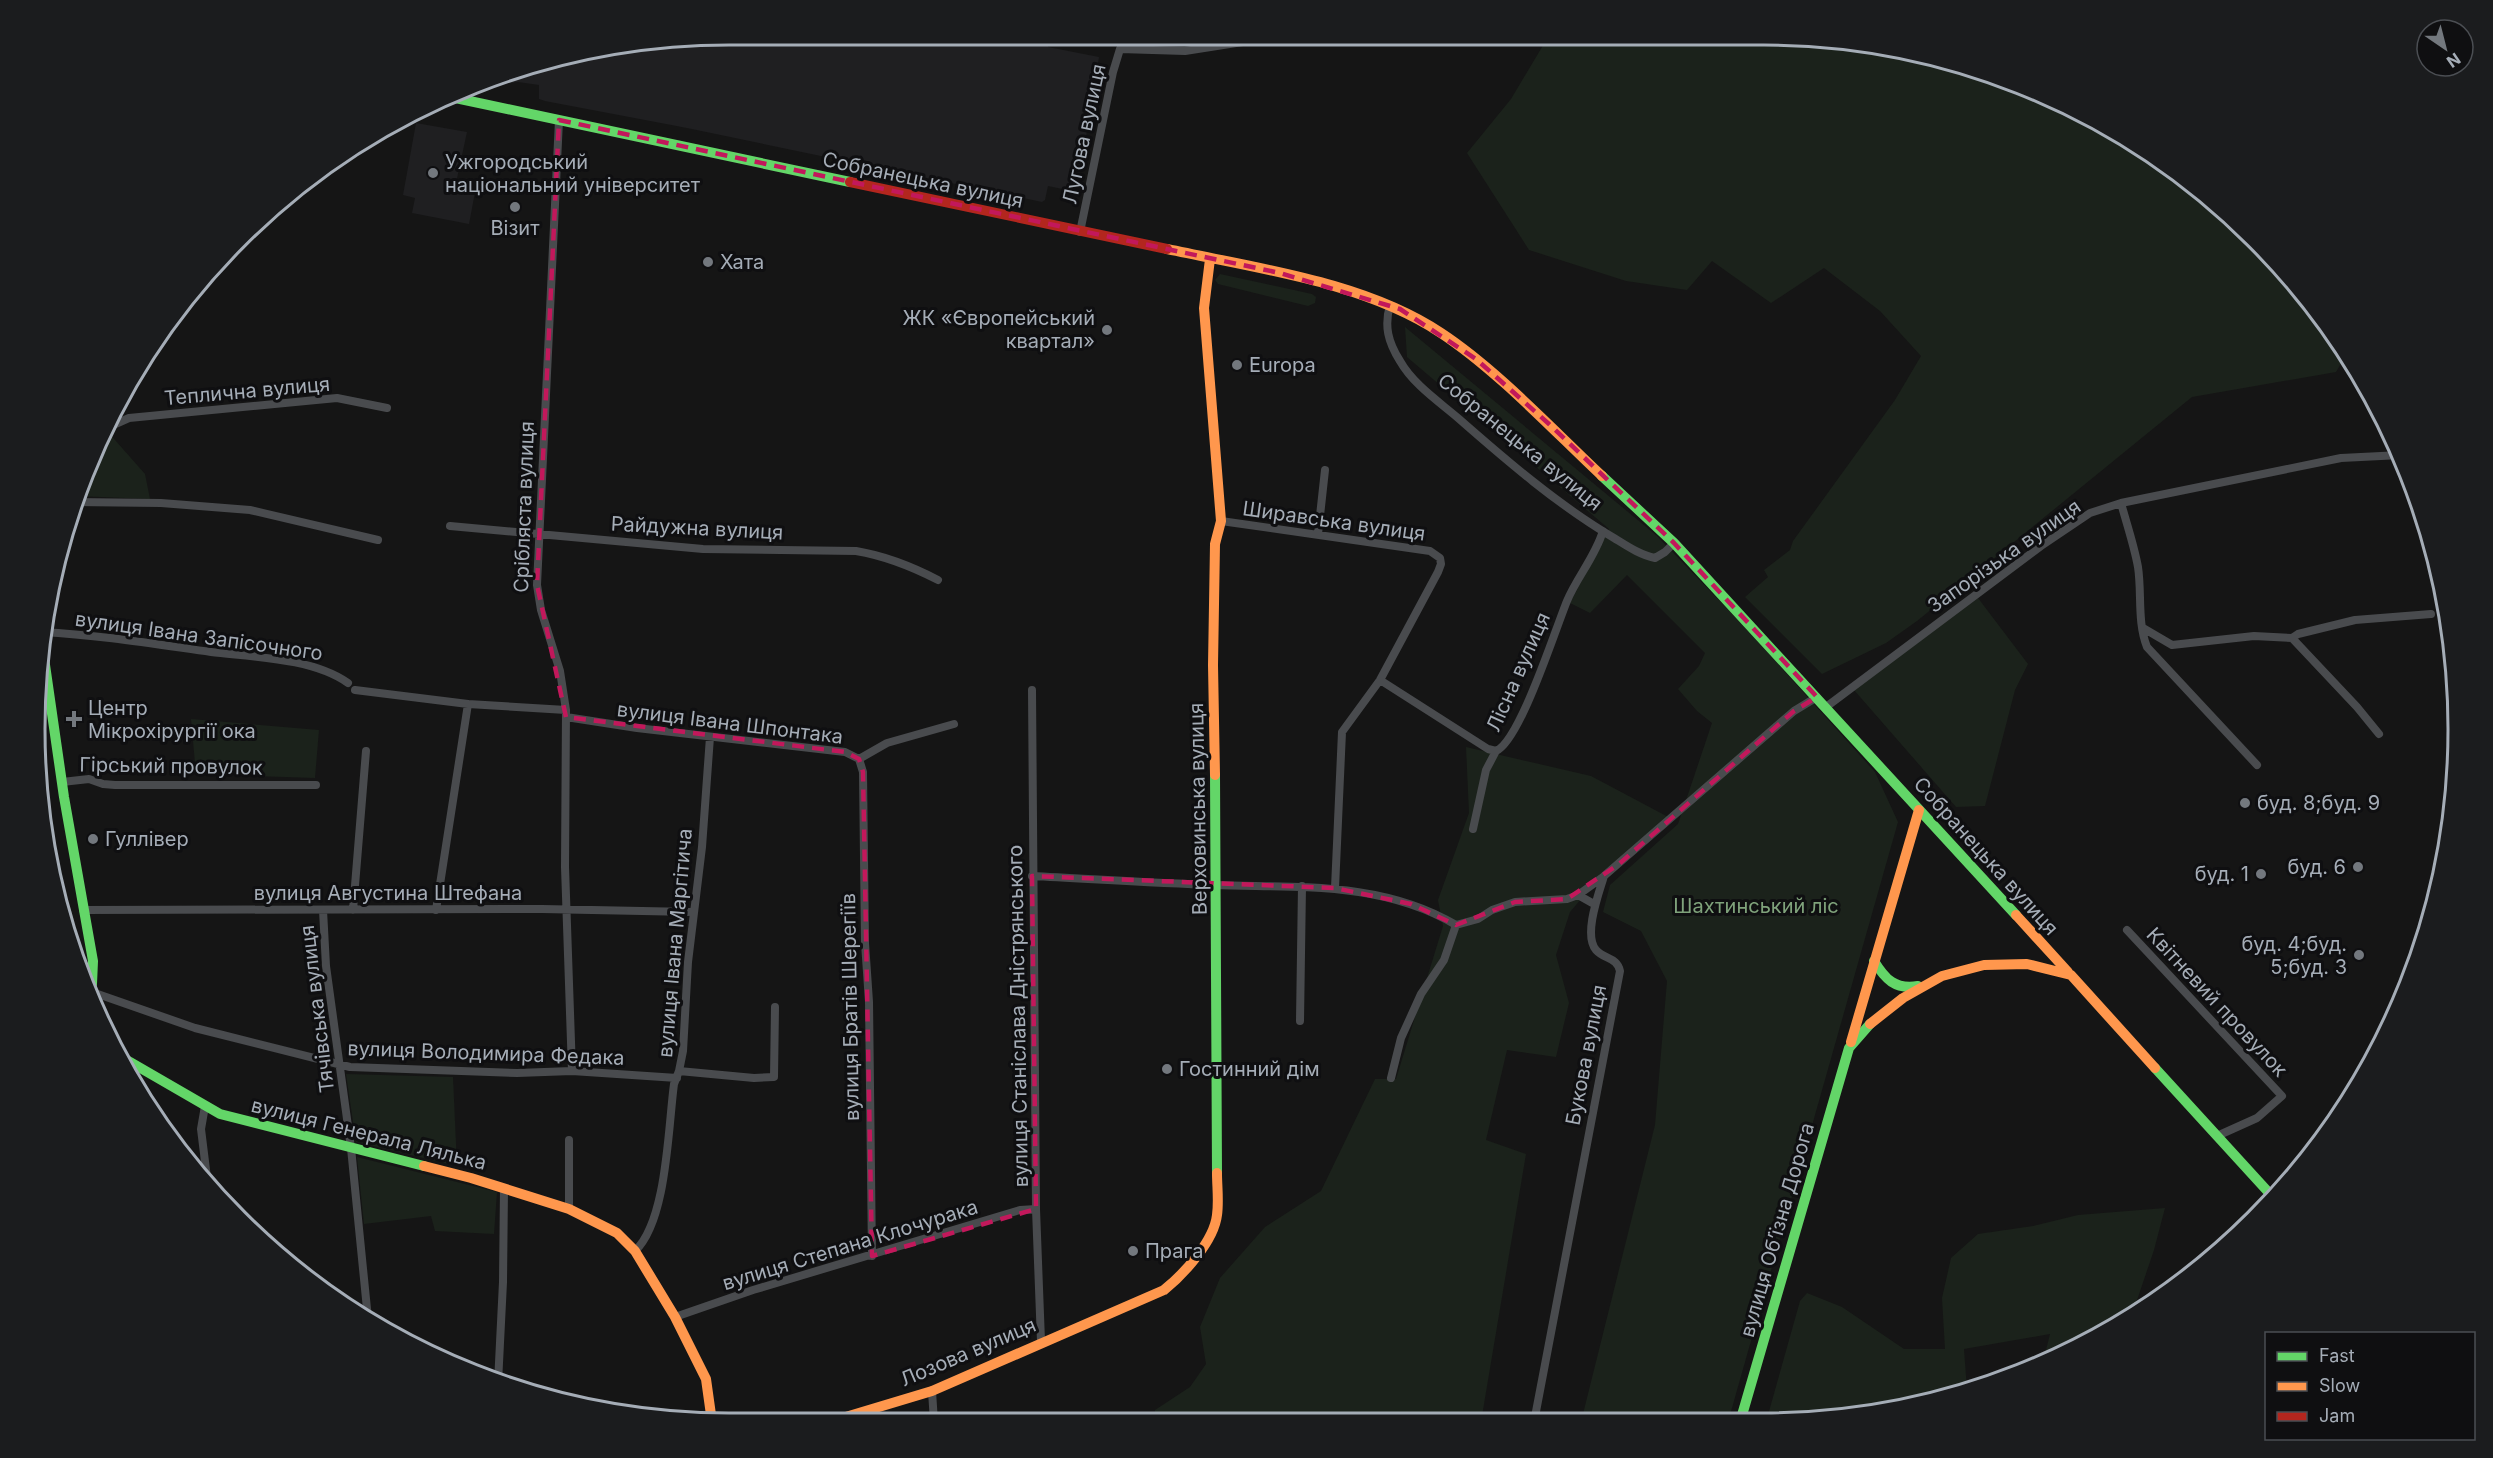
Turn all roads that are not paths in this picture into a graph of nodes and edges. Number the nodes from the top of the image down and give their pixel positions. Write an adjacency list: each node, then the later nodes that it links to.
1 (1223, 45): 4 (street, Лугова вулиця)
2 (462, 99): 3 (main road, Собранецька вулиця)
3 (559, 120): 4 (main road, Собранецька вулиця); 16 (street, Срібляста вулиця)
4 (1080, 232): 5 (main road, Собранецька вулиця)
5 (1210, 260): 6 (main road, Собранецька вулиця); 13 (main road, Верховинська вулиця)
6 (1390, 305): 15 (street, Собранецька вулиця); 19 (main road, Собранецька вулиця)
7 (387, 408): 8 (street, Теплична вулиця)
8 (118, 423)
9 (2391, 456): 12 (street, Запорізька вулиця)
10 (1325, 470): 17 (street)
11 (84, 502): 18 (street)
12 (2121, 503): 22 (street); 32 (street, Запорізька вулиця)
13 (1221, 521): 17 (street, Ширавська вулиця); 47 (main road, Верховинська вулиця)
14 (450, 526): 16 (street, Райдужна вулиця)
15 (1603, 531): 19 (street, Собранецька вулиця); 38 (street, Лісна вулиця)
16 (540, 532): 20 (street, Райдужна вулиця); 33 (street, Срібляста вулиця)
17 (1318, 534): 26 (street, Ширавська вулиця)
18 (378, 540)
19 (1674, 543): 30 (main road, Собранецька вулиця)
20 (938, 579)
21 (2432, 614): 24 (street)
22 (2143, 627): 24 (street); 40 (street)
23 (52, 632): 27 (street, вулиця Івана Запісочного)
24 (2292, 638): 35 (street)
25 (47, 677): 41 (main road)
26 (1380, 680): 38 (street); 49 (street)
27 (348, 683)
28 (355, 690): 31 (street)
29 (1032, 690): 45 (street, вулиця Станіслава Дністрянського)
30 (1817, 697): 32 (main road, Собранецька вулиця); 46 (street, Букова вулиця)
31 (468, 704): 33 (street); 55 (street)
32 (1826, 706): 43 (main road, Собранецька вулиця)
33 (566, 714): 36 (street, вулиця Івана Шпонтака); 56 (street, Срібляста вулиця)
34 (954, 724): 39 (street, вулиця Івана Шпонтака)
35 (2379, 734)
36 (710, 737): 39 (street, вулиця Івана Шпонтака); 57 (street, вулиця Івана Маргітича)
37 (366, 751): 54 (street)
38 (1496, 751): 44 (street, Лісна вулиця)
39 (859, 759): 83 (street, вулиця Братів Шерегіїв)
40 (2257, 765)
41 (62, 782): 42 (street, Гірський провулок); 52 (main road)
42 (316, 785)
43 (1919, 810): 60 (main road, вулиця Обʼїзна Дорога); 61 (main road, Собранецька вулиця)
44 (1473, 829)
45 (1032, 876): 47 (street); 81 (street, вулиця Станіслава Дністрянського)
46 (1604, 876): 50 (street); 51 (street, Букова вулиця)
47 (1217, 885): 48 (street); 85 (main road, Верховинська вулиця)
48 (1302, 886): 49 (street); 66 (street)
49 (1335, 888): 58 (street)
50 (1578, 896): 51 (street); 58 (street)
51 (1594, 904): 93 (street, Букова вулиця)
52 (83, 910): 53 (street, вулиця Августина Штефана); 62 (main road)
53 (323, 910): 54 (street, вулиця Августина Штефана); 69 (street, Тячівська вулиця)
54 (353, 910): 55 (street, вулиця Августина Штефана)
55 (436, 910): 56 (street, вулиця Августина Штефана)
56 (567, 911): 57 (street, вулиця Августина Штефана); 70 (street, Срібляста вулиця)
57 (692, 912): 71 (street, вулиця Івана Маргітича)
58 (1456, 925): 72 (street)
59 (2127, 930): 74 (street, Квітневий провулок)
60 (1874, 961): 63 (main road); 67 (main road, вулиця Обʼїзна Дорога)
61 (2071, 975): 63 (main road, вулиця Обʼїзна Дорога); 74 (main road, Собранецька вулиця)
62 (93, 979)
63 (1929, 982): 67 (main road, вулиця Обʼїзна Дорога)
64 (99, 994): 69 (street, вулиця Володимира Федака)
65 (775, 1007): 71 (street, вулиця Володимира Федака)
66 (1300, 1021)
67 (1849, 1048): 94 (main road, вулиця Обʼїзна Дорога)
68 (133, 1064): 73 (main road, вулиця Генерала Лялька)
69 (340, 1065): 70 (street, вулиця Володимира Федака); 76 (street, Тячівська вулиця)
70 (572, 1071): 71 (street, вулиця Володимира Федака)
71 (678, 1075): 82 (street, вулиця Івана Маргітича)
72 (1391, 1078)
73 (206, 1106): 76 (main road, вулиця Генерала Лялька); 77 (street)
74 (2217, 1136): 79 (main road, Собранецька вулиця)
75 (569, 1140): 80 (street)
76 (351, 1148): 78 (main road, вулиця Генерала Лялька); 84 (street, Тячівська вулиця)
77 (206, 1169)
78 (504, 1188): 80 (main road); 88 (street, вулиця Генерала Лялька)
79 (2268, 1191)
80 (568, 1209): 82 (main road)
81 (1036, 1209): 83 (street, вулиця Степана Клочурака); 87 (street, вулиця Станіслава Дністрянського)
82 (635, 1251): 86 (main road)
83 (872, 1256): 86 (street, вулиця Степана Клочурака)
84 (367, 1309)
85 (1118, 1309): 87 (main road, Лозова вулиця)
86 (675, 1317): 90 (main road)
87 (1041, 1341): 89 (main road, Лозова вулиця)
88 (498, 1373)
89 (932, 1390): 91 (main road, Лозова вулиця); 92 (street)
90 (712, 1413)
91 (858, 1413)
92 (933, 1413)
93 (1536, 1413)
94 (1743, 1413)

